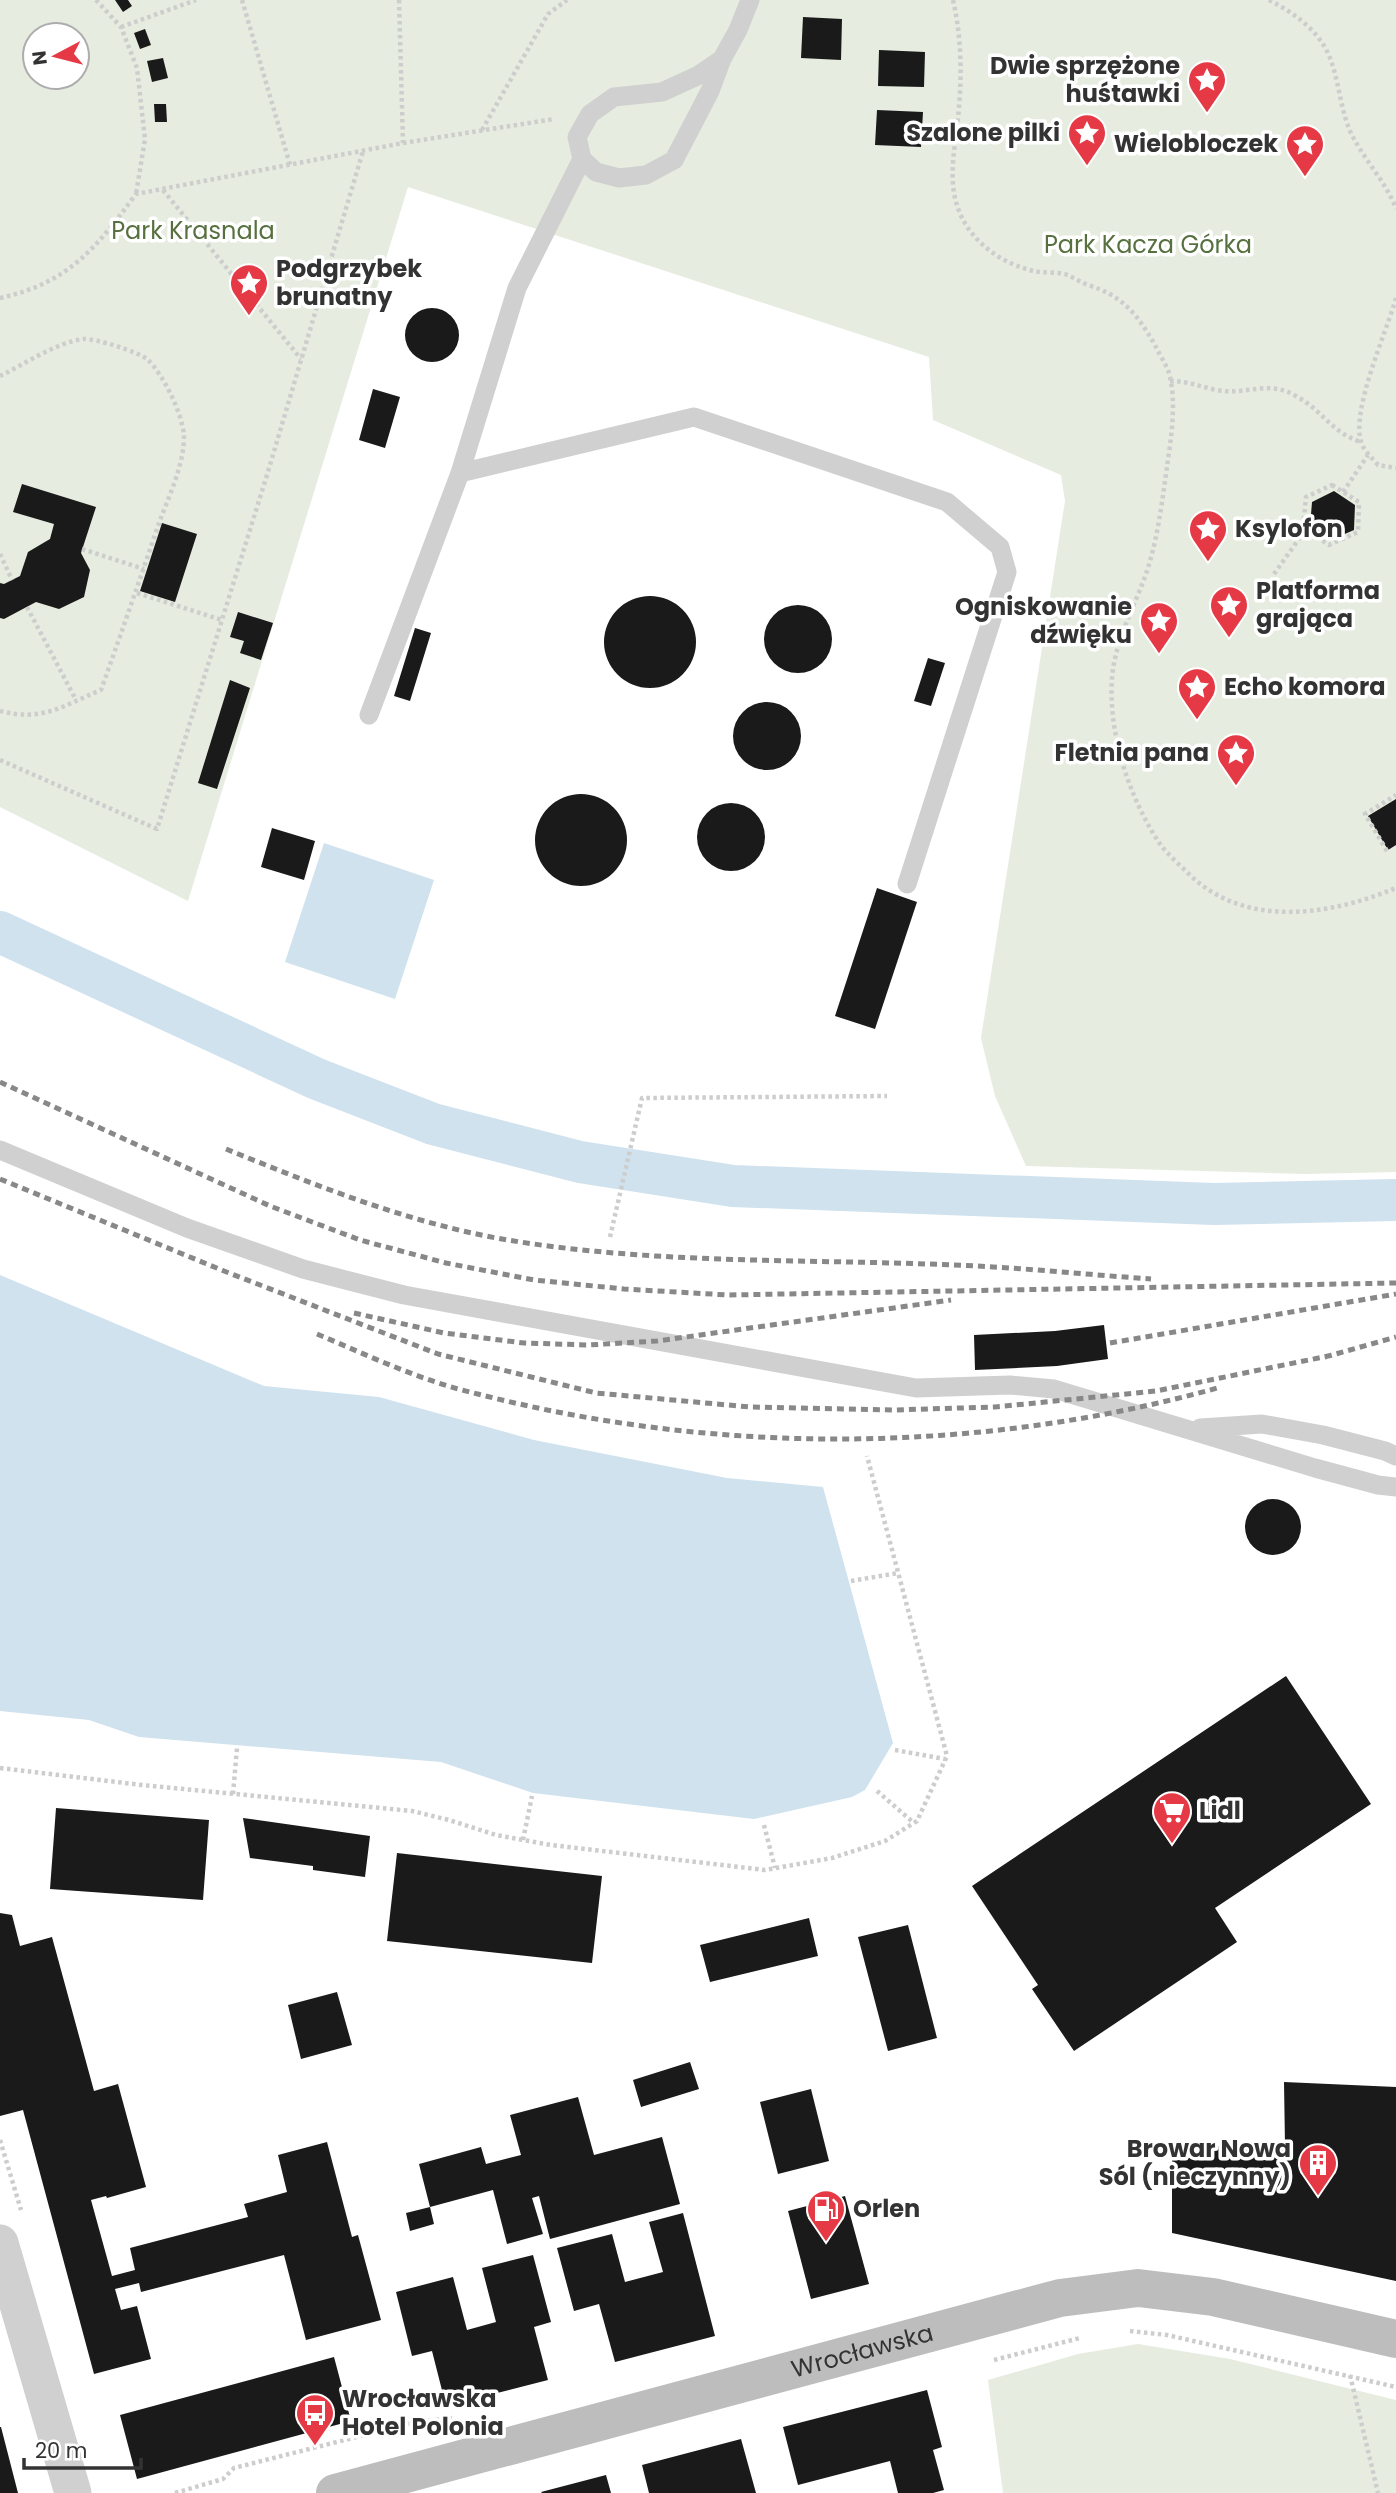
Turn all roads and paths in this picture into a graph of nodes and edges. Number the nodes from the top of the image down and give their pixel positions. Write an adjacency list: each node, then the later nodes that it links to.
1 (96, 0): 9 (path)
2 (196, 0): 9 (path)
3 (242, 0): 16 (path)
4 (399, 0): 13 (path)
5 (566, 0): 12 (path)
6 (750, 0): 10 (lane)
7 (953, 0): 24 (path)
8 (1269, 0): 19 (path)
9 (121, 27): 18 (path)
10 (722, 59): 11 (lane); 15 (lane)
11 (590, 114): 12 (path); 15 (lane)
12 (482, 130): 13 (path)
13 (403, 143): 14 (path)
14 (363, 151): 16 (path); 22 (path)
15 (582, 159): 28 (lane)
16 (290, 164): 17 (path)
17 (162, 189): 18 (path); 22 (path)
18 (136, 194): 20 (path)
19 (1396, 209)
20 (0, 298)
21 (1396, 298): 25 (path)
22 (301, 360): 38 (path)
23 (0, 376): 33 (path)
24 (1170, 381): 25 (path); 46 (path)
25 (1361, 442): 26 (path)
26 (1368, 454): 27 (path); 29 (path)
27 (1396, 468)
28 (460, 473): 41 (lane); 45 (lane)
29 (1343, 492): 30 (path); 30 (path)
30 (1306, 529): 34 (path)
31 (82, 549): 33 (path)
32 (0, 554): 35 (path)
33 (144, 569): 36 (path)
34 (1274, 574)
35 (12, 580)
36 (136, 593): 38 (path); 39 (path)
37 (27, 607): 39 (path)
38 (222, 620): 42 (path)
39 (76, 701): 40 (path)
40 (0, 712)
41 (369, 715)
42 (0, 760)
43 (1396, 795): 44 (path)
44 (1387, 851)
45 (907, 884)
46 (1396, 888)
47 (887, 1096): 49 (path)
48 (0, 1150): 50 (lane)
49 (610, 1237)
50 (1189, 1429): 52 (lane); 53 (lane)
51 (867, 1456): 54 (path)
52 (1396, 1456)
53 (1396, 1487)
54 (899, 1573): 55 (path); 58 (path)
55 (851, 1581)
56 (237, 1748): 61 (path)
57 (895, 1750): 58 (path)
58 (945, 1759): 63 (path)
59 (0, 1768): 61 (path)
60 (877, 1791): 63 (path)
61 (233, 1794): 65 (path)
62 (532, 1796): 65 (path)
63 (914, 1823): 66 (path)
64 (764, 1825): 66 (path)
65 (523, 1840): 66 (path)
66 (775, 1868)
67 (0, 2243): 75 (street)
68 (1128, 2331): 72 (path)
69 (1088, 2336): 71 (path)
70 (1396, 2339): 77 (street, Wrocławska)
71 (982, 2363)
72 (1350, 2375): 73 (path); 78 (path)
73 (1396, 2387)
74 (390, 2428): 76 (path)
75 (73, 2493)
76 (175, 2493)
77 (335, 2493)
78 (1378, 2493)

